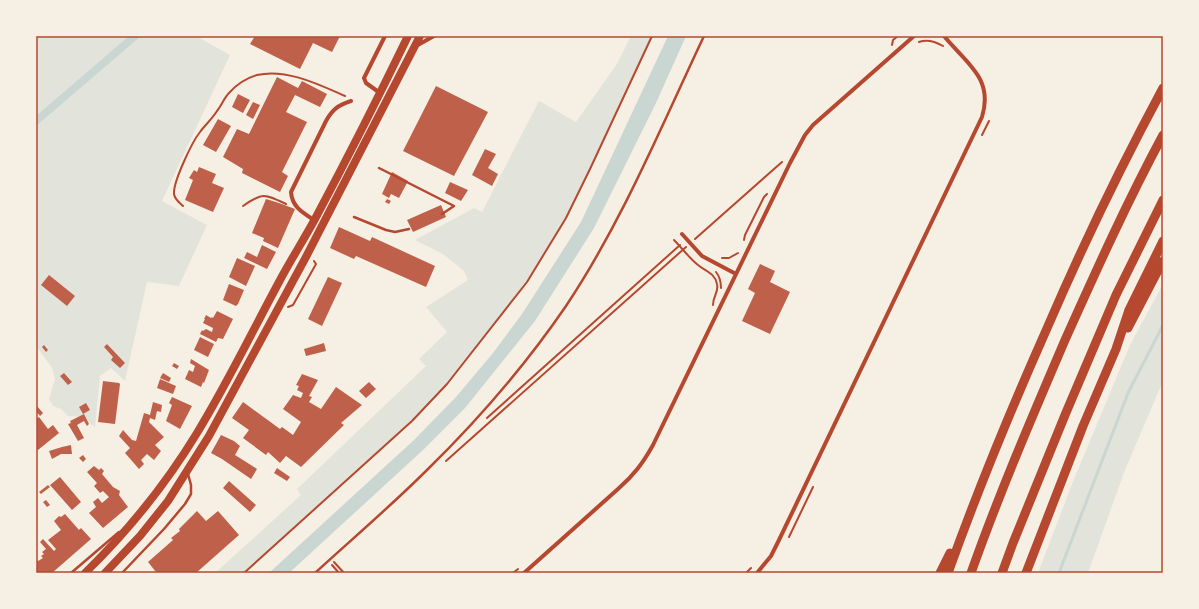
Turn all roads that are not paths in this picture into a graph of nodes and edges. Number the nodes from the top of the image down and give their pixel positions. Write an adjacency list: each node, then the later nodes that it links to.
1 (385, 36): 10 (street)
2 (408, 36): 10 (main road)
3 (420, 36): 8 (main road)
4 (434, 36): 8 (street)
5 (704, 36): 31 (lane)
6 (914, 36): 22 (street)
7 (944, 36): 33 (street)
8 (414, 47): 24 (main road)
9 (1163, 88): 26 (highway)
10 (380, 93): 17 (main road)
11 (351, 100): 17 (street)
12 (1163, 135): 36 (highway)
13 (379, 168): 15 (lane)
14 (1163, 200): 37 (highway)
15 (442, 214)
16 (354, 217): 18 (lane)
17 (314, 220): 25 (main road)
18 (409, 229)
19 (682, 234): 22 (street)
20 (1163, 241): 23 (highway)
21 (1163, 261): 23 (highway)
22 (736, 274): 32 (street)
23 (1116, 348): 38 (highway)
24 (188, 472): 29 (main road); 30 (lane)
25 (135, 519): 27 (lane); 28 (main road)
26 (966, 522): 34 (highway); 35 (highway)
27 (71, 573)
28 (85, 573)
29 (105, 573)
30 (122, 573)
31 (315, 573)
32 (524, 573)
33 (757, 573)
34 (940, 573)
35 (948, 573)
36 (971, 573)
37 (1002, 573)
38 (1026, 573)

